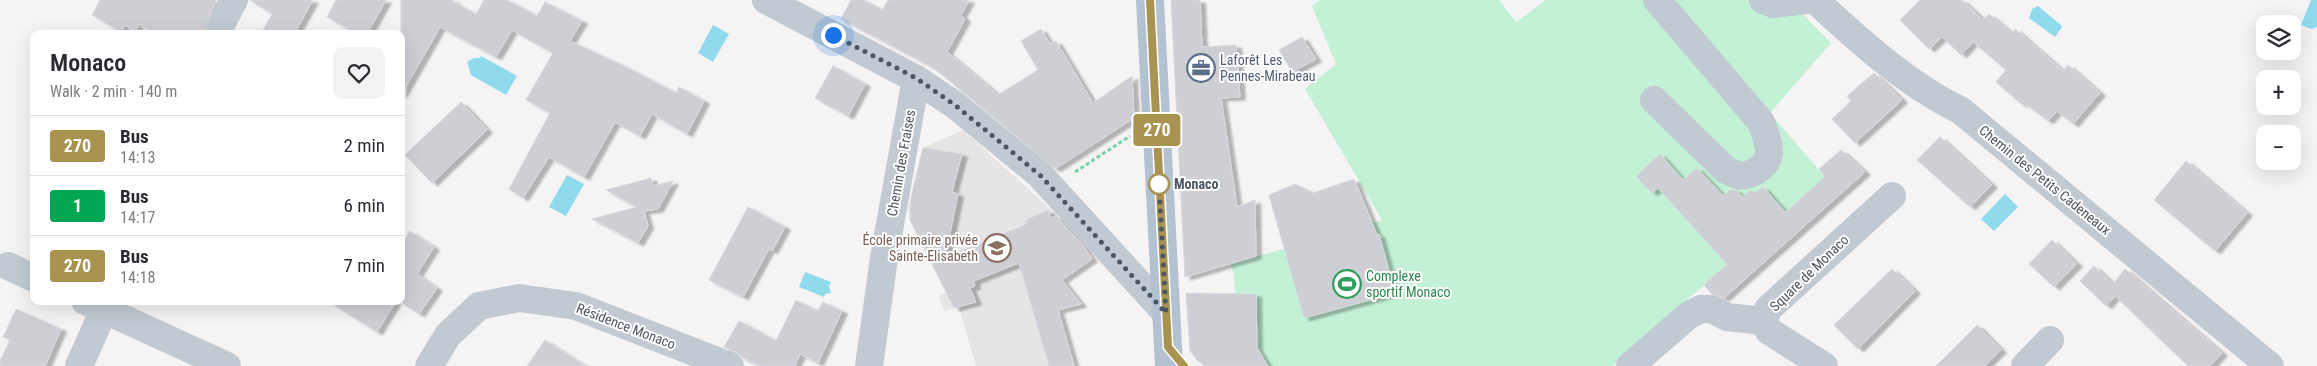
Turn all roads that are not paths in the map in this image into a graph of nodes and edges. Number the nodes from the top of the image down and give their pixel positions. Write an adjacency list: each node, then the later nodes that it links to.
1 (234, 0): 9 (street)
2 (254, 0): 10 (street)
3 (766, 0): 11 (street)
4 (1150, 0): 17 (main road)
5 (1657, 0): 12 (street)
6 (1763, 0): 7 (street)
7 (1808, 0)
8 (1815, 0): 29 (street, Chemin des Petits Cadeneaux)
9 (218, 30)
10 (238, 30)
11 (916, 78): 17 (street); 26 (street, Chemin des Fraises)
12 (1654, 100)
13 (1892, 196): 18 (street, Square de Monaco)
14 (8, 266): 15 (street)
15 (30, 276)
16 (95, 306): 22 (street); 23 (street)
17 (1166, 313): 20 (main road)
18 (1764, 321): 21 (street, Square de Monaco); 27 (street)
19 (2050, 340): 28 (street)
20 (1174, 360)
21 (1808, 362)
22 (79, 366)
23 (227, 366)
24 (429, 366): 25 (street, Résidence Monaco)
25 (730, 366)
26 (869, 366)
27 (1630, 366)
28 (2025, 366)
29 (2270, 366)

